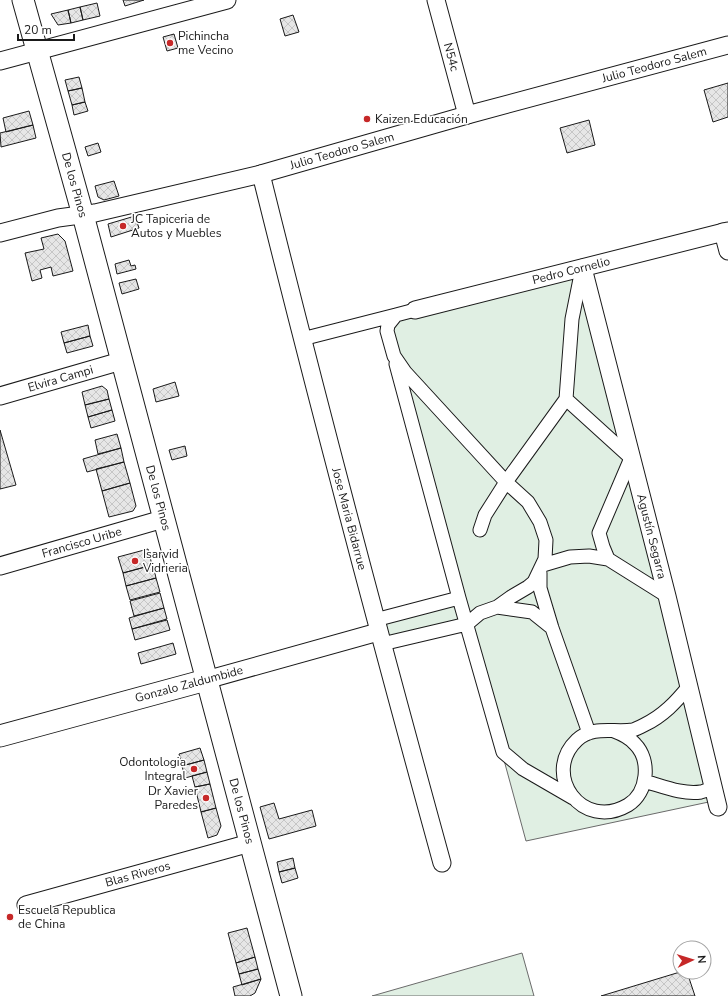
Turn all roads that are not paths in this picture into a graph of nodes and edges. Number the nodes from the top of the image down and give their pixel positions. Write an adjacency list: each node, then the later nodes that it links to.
1 (23, 0): 5 (street, De los Pinos)
2 (436, 0): 7 (street, N54c)
3 (217, 1): 5 (street)
4 (728, 45): 7 (street, Julio Teodoro Salem)
5 (37, 51): 6 (street); 9 (street, De los Pinos)
6 (0, 61)
7 (467, 115): 8 (street, Julio Teodoro Salem)
8 (261, 174): 9 (street, Julio Teodoro Salem); 16 (street, Jose Maria Bidarrue)
9 (83, 215): 11 (street, Julio Teodoro Salem); 18 (street, De los Pinos)
10 (726, 231): 12 (street); 13 (street, Pedro Cornelio)
11 (0, 233)
12 (728, 251)
13 (583, 268): 14 (street, Pedro Cornelio); 20 (street); 21 (street, Agustín Segarra)
14 (415, 310): 15 (street)
15 (396, 315): 16 (street); 17 (street)
16 (302, 339): 33 (street, Jose Maria Bidarrue)
17 (394, 356): 22 (street); 29 (street)
18 (121, 361): 19 (street, Elvira Campi); 23 (street, De los Pinos)
19 (0, 396)
20 (566, 399): 21 (street); 22 (street)
21 (631, 458): 25 (street); 28 (street, Agustín Segarra)
22 (506, 482): 24 (street); 27 (street)
23 (163, 519): 26 (street, Francisco Uribe); 34 (street, De los Pinos)
24 (480, 530)
25 (608, 559): 27 (street); 28 (street)
26 (0, 566)
27 (541, 568): 30 (street); 32 (street)
28 (667, 596): 35 (street, Agustín Segarra)
29 (459, 598): 31 (street); 33 (street)
30 (498, 607): 31 (street); 32 (street)
31 (467, 624): 33 (street); 41 (street)
32 (552, 628): 37 (street)
33 (379, 632): 34 (street, Gonzalo Zaldumbide); 44 (street, Jose Maria Bidarrue)
34 (206, 680): 38 (street, Gonzalo Zaldumbide); 43 (street, De los Pinos)
35 (688, 686): 36 (street); 40 (street, Agustín Segarra)
36 (614, 731): 37 (street); 39 (street)
37 (589, 733): 41 (street)
38 (0, 736)
39 (644, 781): 40 (street); 41 (street)
40 (714, 787): 42 (street, Agustín Segarra)
41 (573, 798)
42 (723, 806)
43 (250, 844): 45 (street, Blas Riveros); 46 (street, De los Pinos)
44 (442, 863)
45 (26, 905)
46 (291, 996)

